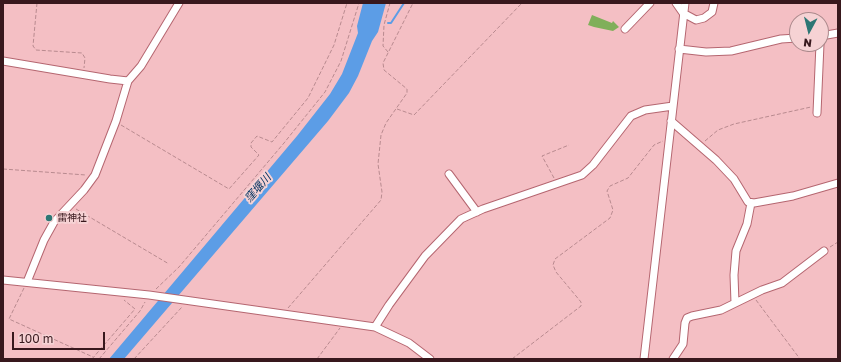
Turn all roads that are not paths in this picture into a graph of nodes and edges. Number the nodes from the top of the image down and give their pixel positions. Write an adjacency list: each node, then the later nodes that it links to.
1 (179, 3): 12 (street)
2 (650, 3): 7 (street)
3 (676, 3): 6 (street)
4 (684, 3): 6 (street)
5 (714, 3): 6 (street)
6 (683, 13): 9 (street)
7 (625, 29)
8 (789, 38): 9 (street)
9 (679, 49): 13 (street)
10 (820, 52): 14 (street)
11 (3, 61): 12 (street)
12 (128, 81): 22 (street)
13 (674, 106): 15 (street); 19 (street)
14 (817, 110)
15 (671, 121): 18 (street); 26 (street)
16 (449, 174): 19 (street)
17 (838, 183): 18 (street)
18 (751, 203): 23 (street)
19 (477, 212): 24 (street)
20 (824, 251): 23 (street)
21 (3, 280): 22 (street)
22 (27, 282): 24 (street)
23 (735, 303): 27 (street)
24 (375, 327): 25 (street)
25 (430, 359)
26 (644, 359)
27 (673, 359)

